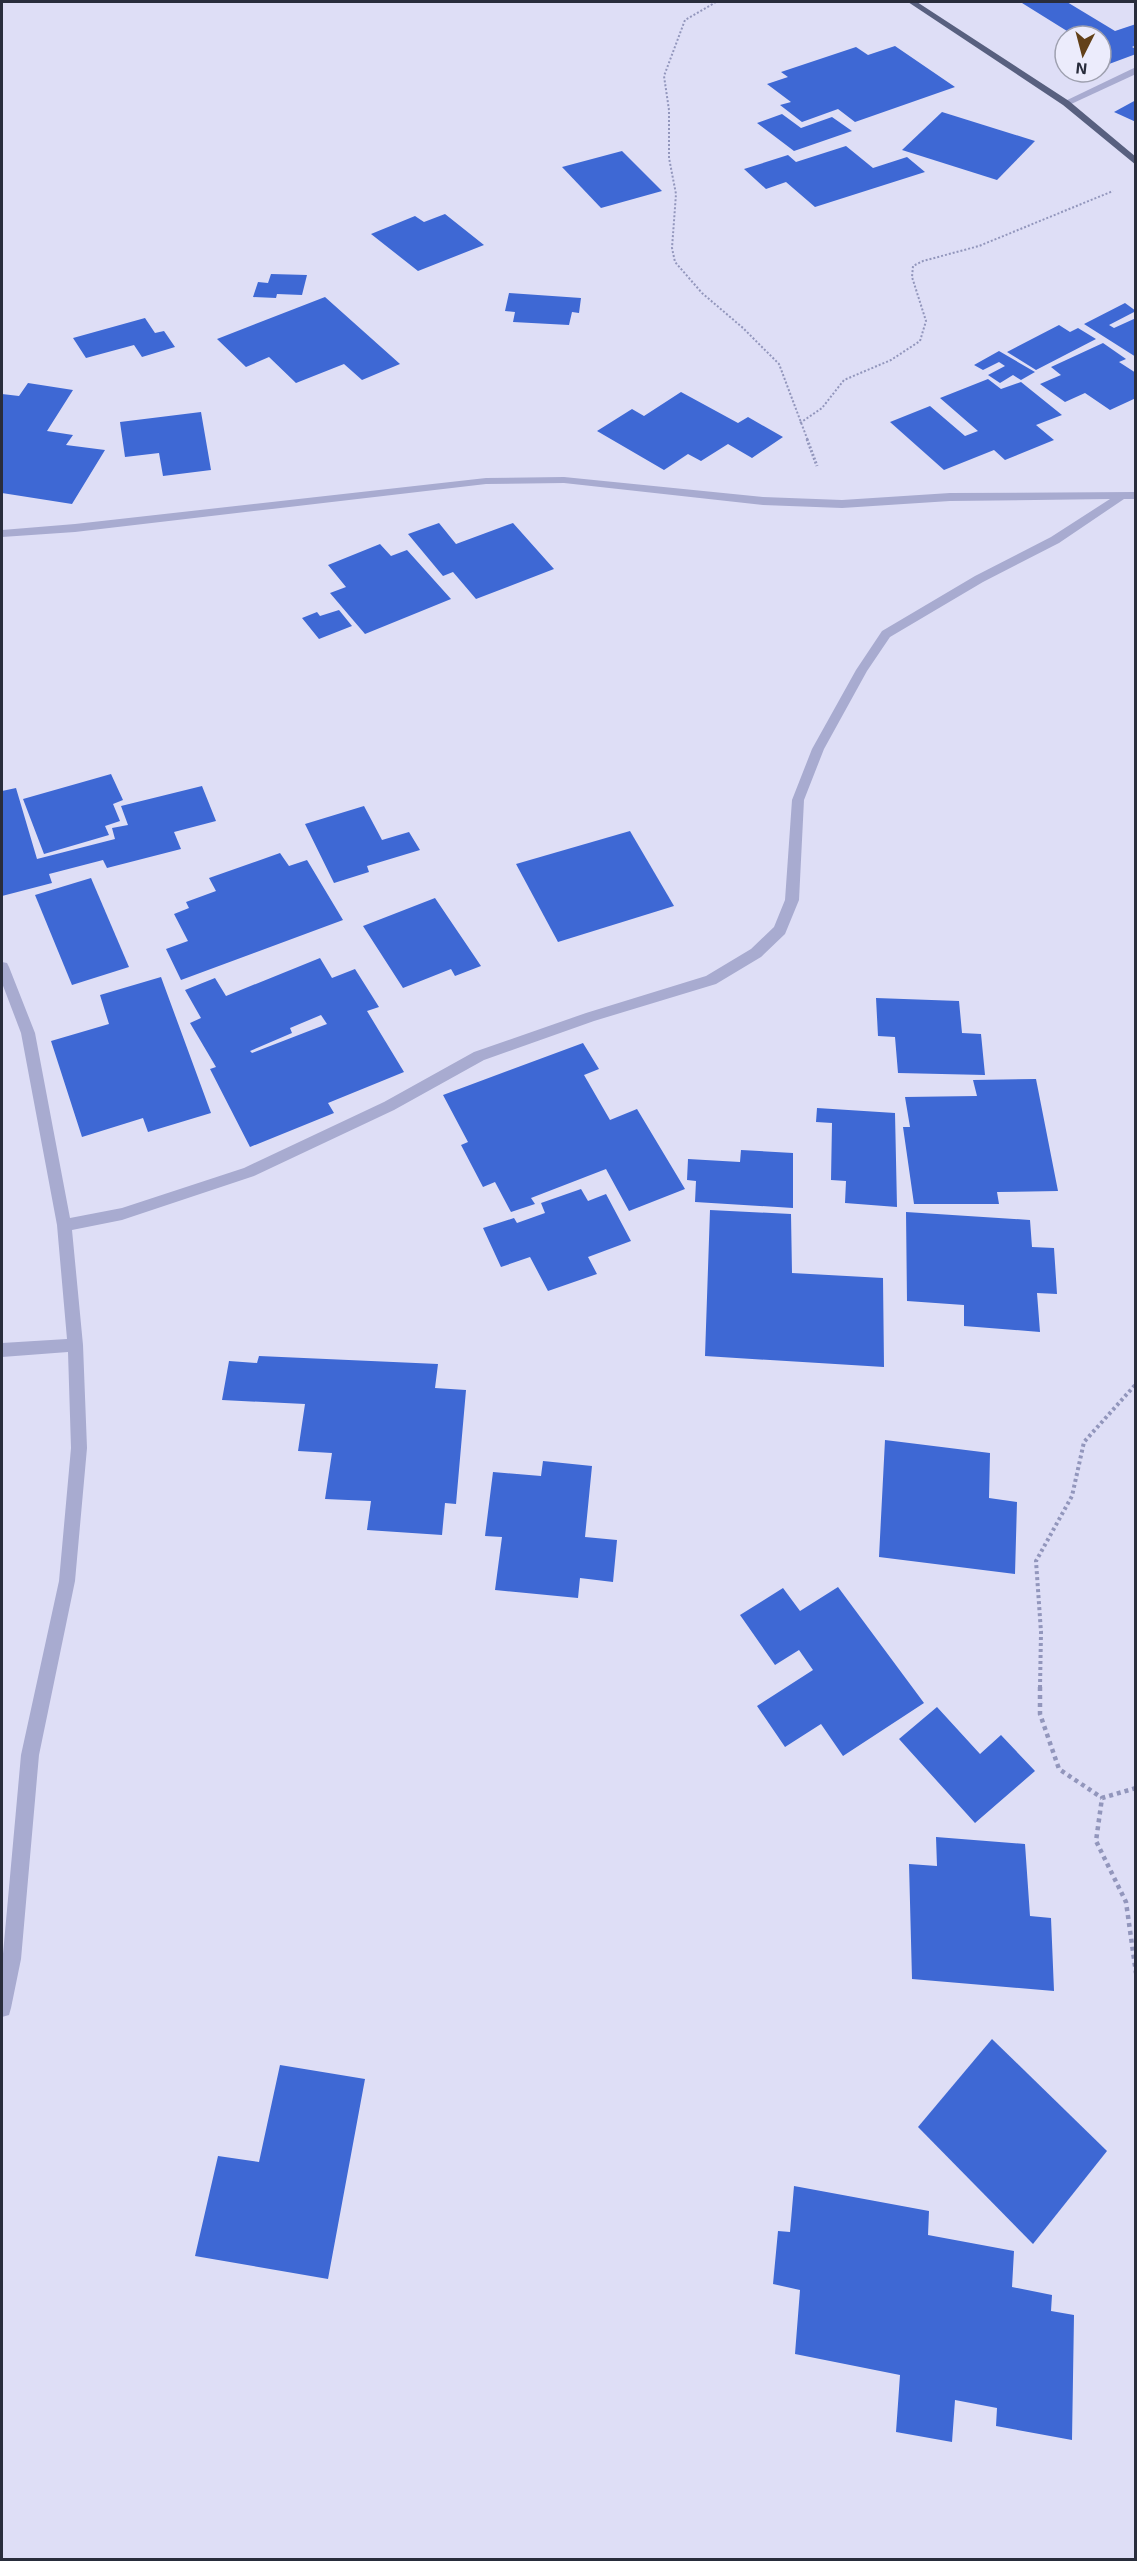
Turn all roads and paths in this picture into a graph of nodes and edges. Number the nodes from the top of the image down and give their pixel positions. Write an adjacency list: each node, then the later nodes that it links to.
1 (716, 2): 7 (path)
2 (912, 2): 4 (main road)
3 (1136, 70): 4 (street)
4 (1065, 103): 5 (main road)
5 (1136, 162)
6 (1117, 189): 7 (path)
7 (800, 423): 10 (path)
8 (1136, 495): 9 (street)
9 (1119, 497): 10 (street); 13 (street)
10 (842, 504): 11 (street)
11 (2, 534)
12 (2, 967): 13 (street)
13 (64, 1225): 14 (street)
14 (75, 1345): 15 (street); 20 (street)
15 (2, 1350)
16 (1136, 1384): 18 (path)
17 (1136, 1788): 18 (path)
18 (1102, 1798): 19 (path)
19 (1136, 1973)
20 (2, 2008)

